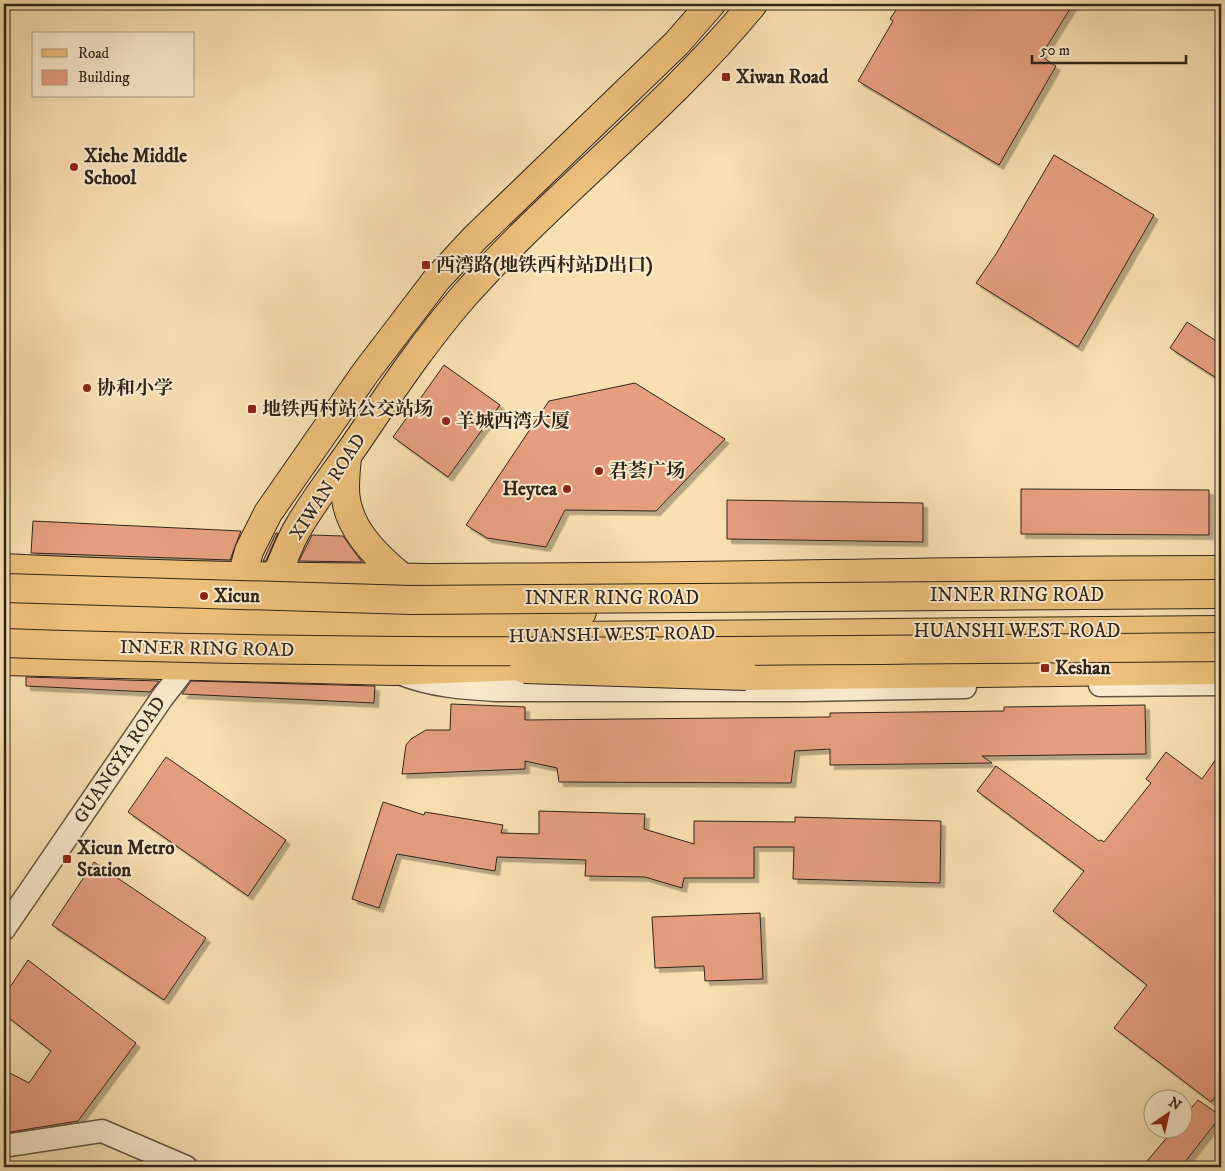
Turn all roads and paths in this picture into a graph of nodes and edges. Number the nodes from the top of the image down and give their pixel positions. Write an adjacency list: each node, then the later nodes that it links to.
1 (711, 4): 9 (main road, XIWAN ROAD)
2 (753, 4): 3 (main road, XIWAN ROAD)
3 (347, 457): 11 (main road); 15 (main road, XIWAN ROAD)
4 (4, 568): 8 (main road)
5 (1172, 570): 6 (main road); 10 (main road); 16 (street)
6 (1221, 570)
7 (4, 576): 15 (main road, bridge)
8 (150, 576): 9 (main road); 19 (street)
9 (240, 577): 15 (main road); 15 (main road, XIWAN ROAD)
10 (703, 577): 11 (main road); 18 (street)
11 (403, 578): 15 (main road)
12 (4, 588): 15 (main road, INNER RING ROAD, bridge)
13 (1221, 594): 15 (main road, INNER RING ROAD, bridge)
14 (4, 604): 19 (main road)
15 (246, 604): 19 (main road); 22 (main road, HUANSHI WEST ROAD); 22 (main road); 26 (main road); 29 (main road)
16 (1173, 606): 17 (main road, HUANSHI WEST ROAD); 18 (main road, HUANSHI WEST ROAD)
17 (1221, 606)
18 (703, 611): 22 (main road, HUANSHI WEST ROAD)
19 (151, 620): 20 (main road)
20 (4, 625)
21 (1221, 630): 23 (main road, HUANSHI WEST ROAD)
22 (339, 631): 23 (main road, HUANSHI WEST ROAD); 30 (main road)
23 (718, 633): 28 (street)
24 (4, 643): 26 (main road, INNER RING ROAD, bridge)
25 (1221, 647): 26 (main road, INNER RING ROAD, bridge)
26 (264, 660): 29 (main road); 30 (main road); 31 (main road, bridge)
27 (4, 661): 29 (main road)
28 (716, 664): 30 (main road); 31 (main road)
29 (186, 667): 32 (street, GUANGYA ROAD)
30 (394, 671): 31 (street)
31 (1216, 671)
32 (4, 930)
33 (4, 1146): 34 (street)
34 (186, 1167)

